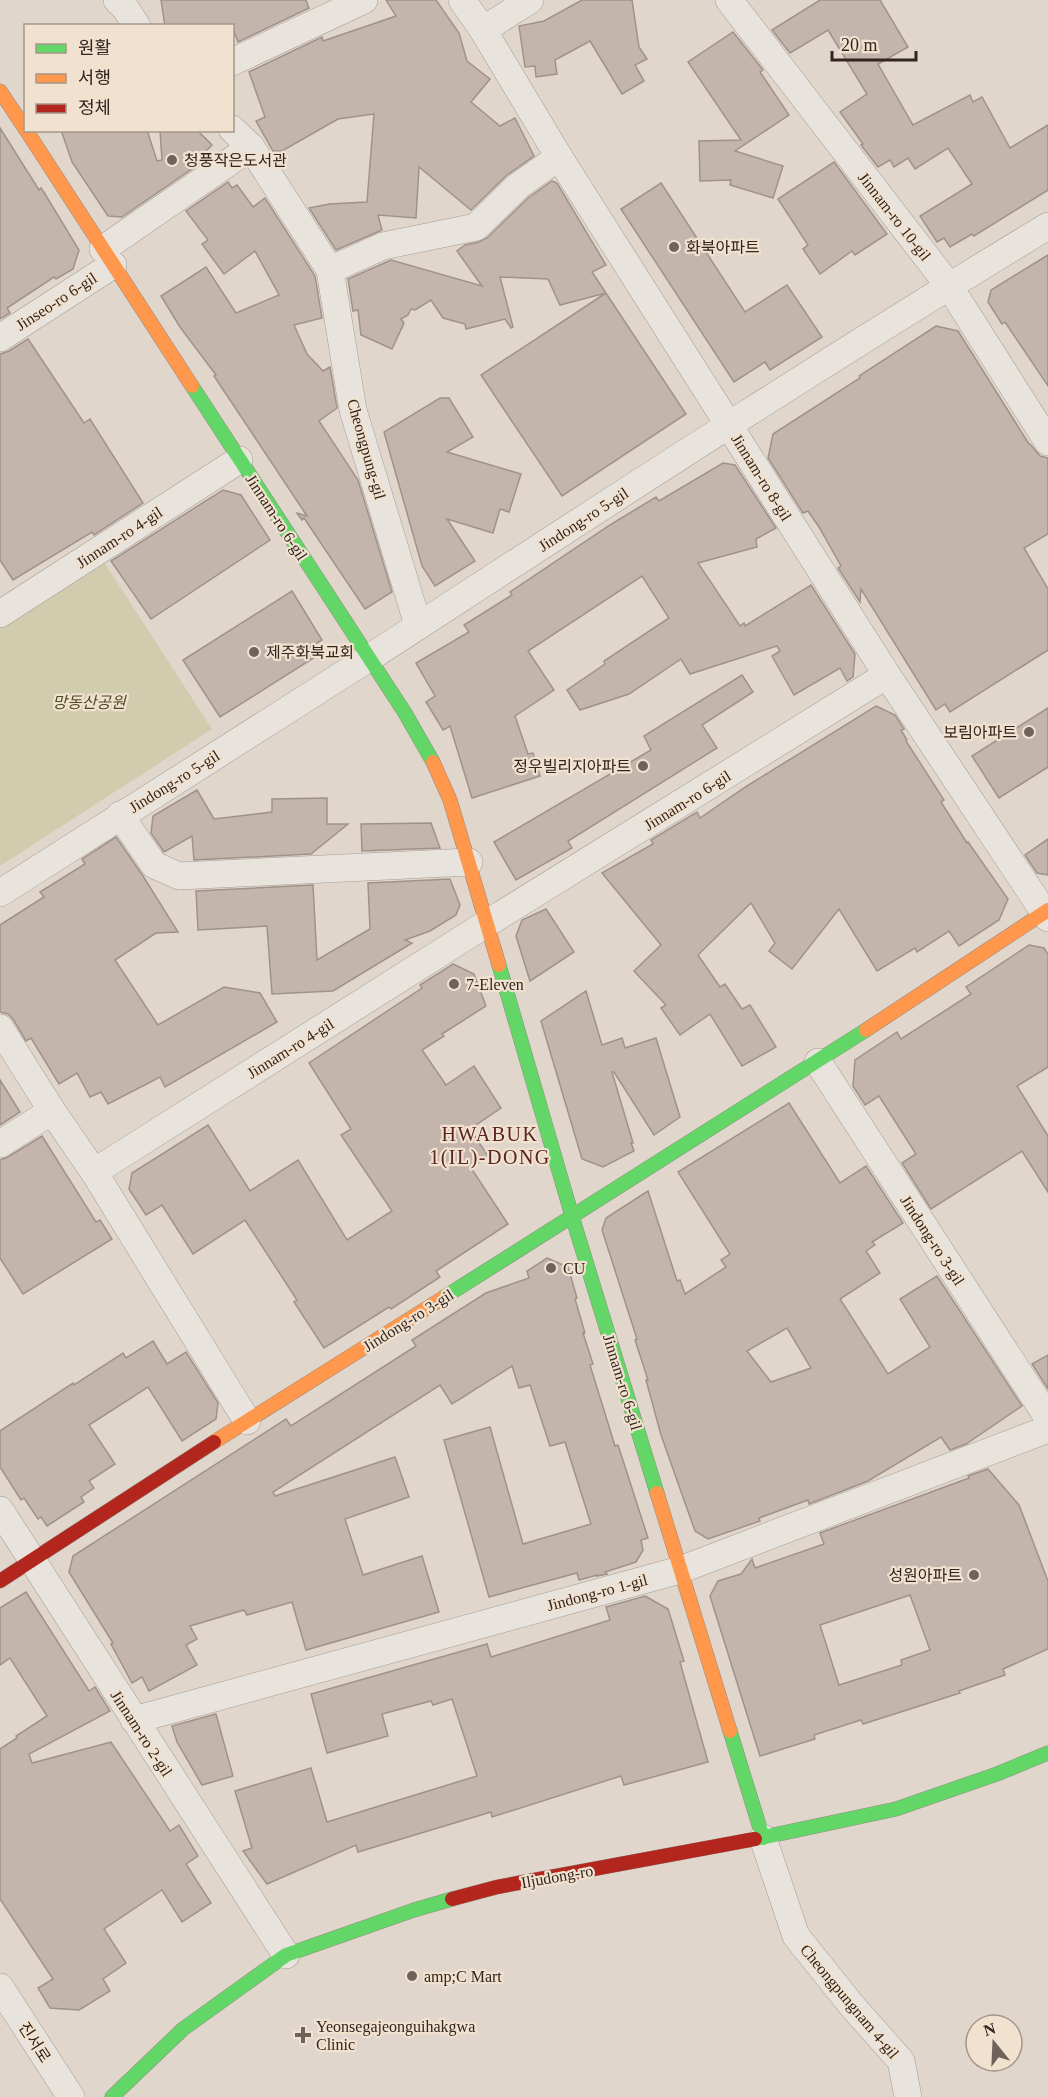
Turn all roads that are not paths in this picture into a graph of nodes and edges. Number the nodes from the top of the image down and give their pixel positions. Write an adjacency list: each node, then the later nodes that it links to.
1 (117, 0): 6 (street)
2 (364, 0): 8 (street)
3 (462, 0): 7 (street, Jinnam-ro 8-gil)
4 (531, 0): 7 (street)
5 (729, 0): 17 (street, Jinnam-ro 10-gil)
6 (137, 24)
7 (483, 30): 13 (street, Jinnam-ro 8-gil)
8 (234, 61)
9 (0, 91): 10 (street, Jinnam-ro 6-gil)
10 (24, 127)
11 (27, 132): 15 (street, Jinnam-ro 6-gil)
12 (242, 138): 15 (street, Jinseo-ro 6-gil); 16 (street, Cheongpung-gil)
13 (560, 157): 16 (street); 19 (street, Jinnam-ro 8-gil)
14 (1048, 226): 17 (street, Jindong-ro 5-gil)
15 (108, 257): 18 (street, Jinseo-ro 6-gil); 21 (street, Jinnam-ro 6-gil)
16 (330, 270): 23 (street, Cheongpung-gil)
17 (949, 286): 19 (street, Jindong-ro 5-gil); 20 (street, Jinnam-ro 10-gil)
18 (0, 338)
19 (729, 425): 23 (street, Jindong-ro 5-gil); 25 (street, Jinnam-ro 8-gil)
20 (1048, 442)
21 (239, 460): 22 (street, Jinnam-ro 4-gil); 24 (street, Jinnam-ro 6-gil)
22 (0, 614)
23 (418, 625): 24 (street, Jindong-ro 5-gil)
24 (369, 657): 26 (street, Jindong-ro 5-gil); 27 (street, Jinnam-ro 6-gil)
25 (887, 675): 29 (street, Jinnam-ro 8-gil); 30 (street, Jinnam-ro 6-gil)
26 (120, 815): 27 (street, Jindong-ro 5-gil); 28 (street, Jindong-ro 5-gil)
27 (469, 862): 30 (street, Jinnam-ro 6-gil)
28 (0, 892)
29 (1047, 914): 32 (street, Jindong-ro 3-gil)
30 (486, 924): 35 (street, Jinnam-ro 4-gil); 36 (street, Jinnam-ro 6-gil)
31 (0, 1028): 33 (street)
32 (818, 1062): 36 (street, Jindong-ro 3-gil); 37 (street, Jindong-ro 3-gil)
33 (52, 1111): 34 (street); 35 (street)
34 (0, 1144)
35 (94, 1172): 38 (street)
36 (572, 1216): 38 (street, Jindong-ro 3-gil); 42 (street, Jinnam-ro 6-gil)
37 (1048, 1418)
38 (247, 1421): 41 (street, Jindong-ro 3-gil)
39 (1048, 1429): 42 (street, Jindong-ro 1-gil)
40 (0, 1510): 41 (street, Jinnam-ro 2-gil)
41 (31, 1561): 43 (street, Jindong-ro 3-gil); 44 (street, Jinnam-ro 2-gil)
42 (680, 1569): 44 (street, Jindong-ro 1-gil); 46 (street, Jinnam-ro 6-gil)
43 (0, 1581)
44 (134, 1720): 47 (street, Jinnam-ro 2-gil)
45 (1048, 1753): 46 (street, Iljudong-ro)
46 (763, 1838): 47 (street, Iljudong-ro); 51 (street, Cheongpungnam 4-gil)
47 (286, 1955): 50 (street, Iljudong-ro)
48 (0, 1987): 49 (street, 진서로)
49 (71, 2097)
50 (112, 2097)
51 (908, 2097)

